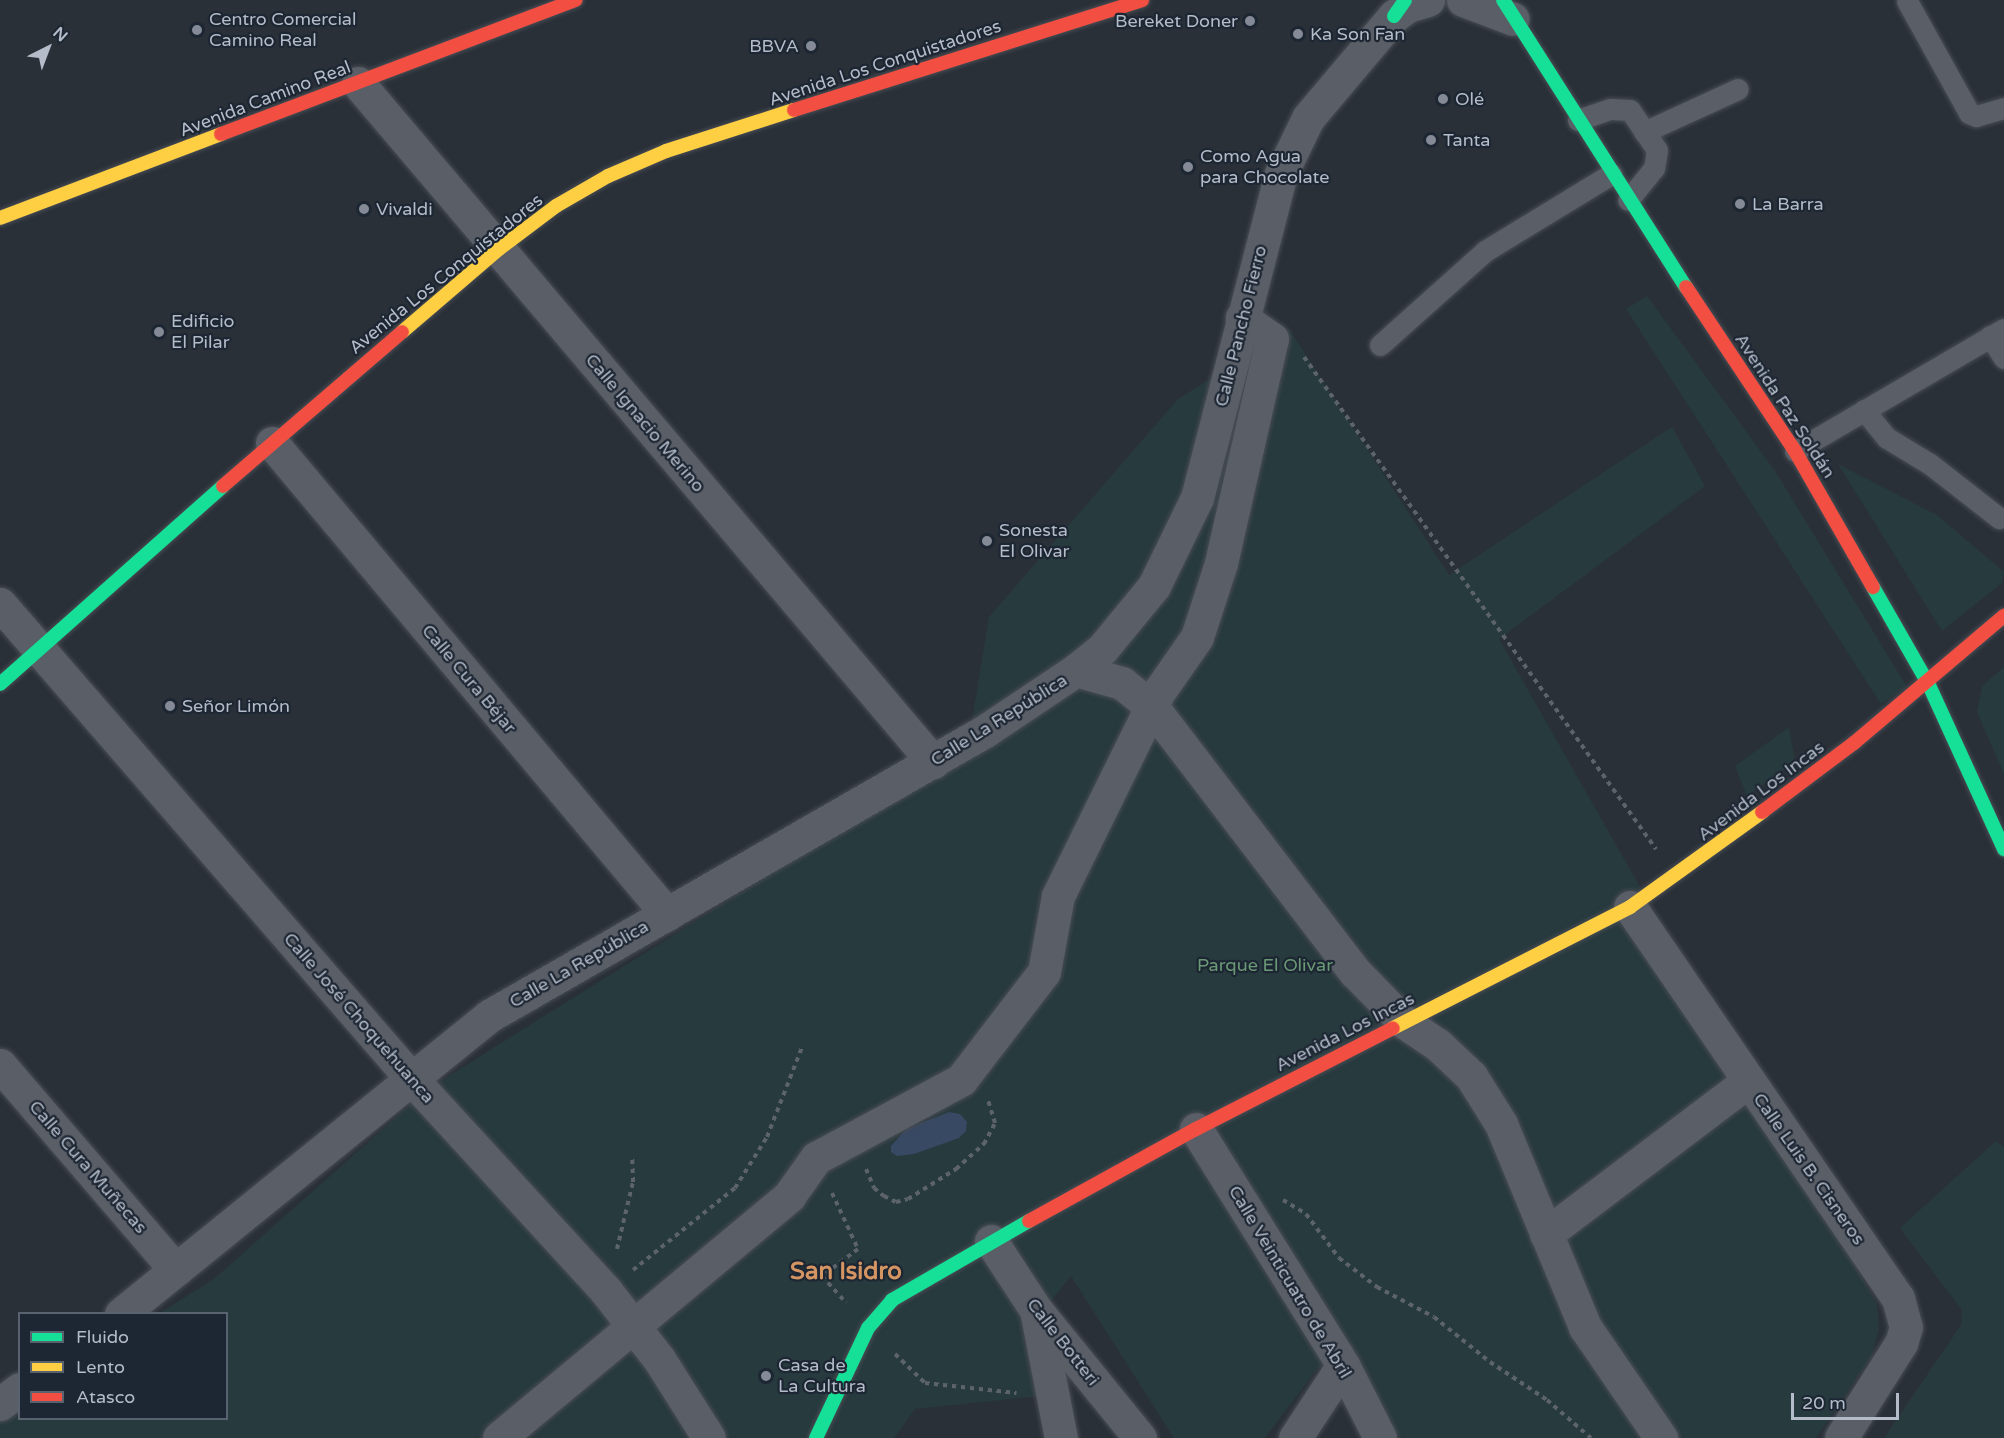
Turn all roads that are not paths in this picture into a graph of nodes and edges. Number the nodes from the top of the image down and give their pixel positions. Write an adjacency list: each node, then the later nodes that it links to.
1 (575, 0): 8 (street, Avenida Camino Real)
2 (1142, 0): 16 (street, Avenida Los Conquistadores)
3 (1428, 0): 6 (street, Calle Pancho Fierro)
4 (1463, 0): 7 (street)
5 (1907, 1): 10 (lane)
6 (1400, 8): 17 (street, Calle Pancho Fierro)
7 (1508, 9): 11 (street, Avenida Paz Soldán)
8 (357, 83): 15 (street, Avenida Camino Real); 16 (street, Calle Ignacio Merino)
9 (1738, 89): 12 (lane)
10 (2004, 108)
11 (1578, 120): 12 (lane); 13 (street, Avenida Paz Soldán)
12 (1644, 132): 14 (lane)
13 (1611, 174): 14 (street, Avenida Paz Soldán); 19 (lane)
14 (1628, 200): 23 (street, Avenida Paz Soldán)
15 (0, 218)
16 (499, 249): 22 (street, Avenida Los Conquistadores); 32 (street, Calle Ignacio Merino)
17 (1242, 318): 28 (street, Calle Pancho Fierro); 31 (street)
18 (1997, 332): 20 (lane); 21 (lane)
19 (1380, 345)
20 (2004, 358)
21 (1864, 410): 23 (lane); 24 (lane)
22 (272, 443): 27 (street, Avenida Los Conquistadores); 35 (street, Calle Cura Béjar)
23 (1795, 451): 29 (street, Avenida Paz Soldán)
24 (1999, 518)
25 (0, 604): 27 (street, Calle José Choquehuanca)
26 (2004, 616): 29 (street, Avenida Los Incas)
27 (39, 650): 30 (street, Avenida Los Conquistadores); 38 (street, Calle José Choquehuanca)
28 (1076, 670): 31 (street); 32 (street, Calle La República)
29 (1928, 683): 33 (street, Avenida Paz Soldán); 34 (street, Avenida Los Incas)
30 (0, 684)
31 (1153, 708): 36 (street); 46 (street)
32 (933, 762): 35 (street, Calle La República)
33 (2003, 846)
34 (1630, 907): 36 (street, Avenida Los Incas); 39 (street, Calle Luis B. Cisneros)
35 (667, 914): 38 (street, Calle La República)
36 (1404, 1022): 40 (street, Avenida Los Incas); 41 (street)
37 (0, 1065): 43 (street, Calle Cura Muñecas)
38 (411, 1077): 43 (street, Calle La República); 46 (street, Calle José Choquehuanca)
39 (1748, 1081): 41 (street); 58 (street, Calle Luis B. Cisneros)
40 (1196, 1129): 42 (street, Avenida Los Incas); 47 (street, Calle Veinticuatro de Abril)
41 (1546, 1234): 57 (street)
42 (991, 1241): 44 (street, Calle Botteri); 52 (street, Avenida Los Incas)
43 (176, 1270): 45 (street, Calle La República)
44 (1036, 1310): 53 (street); 54 (street, Calle Botteri)
45 (124, 1312)
46 (633, 1324): 50 (street); 51 (street, Calle José Choquehuanca)
47 (1343, 1365): 55 (street); 56 (street, Calle Veinticuatro de Abril)
48 (18, 1390): 49 (street)
49 (0, 1404)
50 (499, 1438)
51 (709, 1438)
52 (816, 1438)
53 (1061, 1438)
54 (1140, 1438)
55 (1295, 1438)
56 (1380, 1438)
57 (1661, 1438)
58 (1841, 1438)

